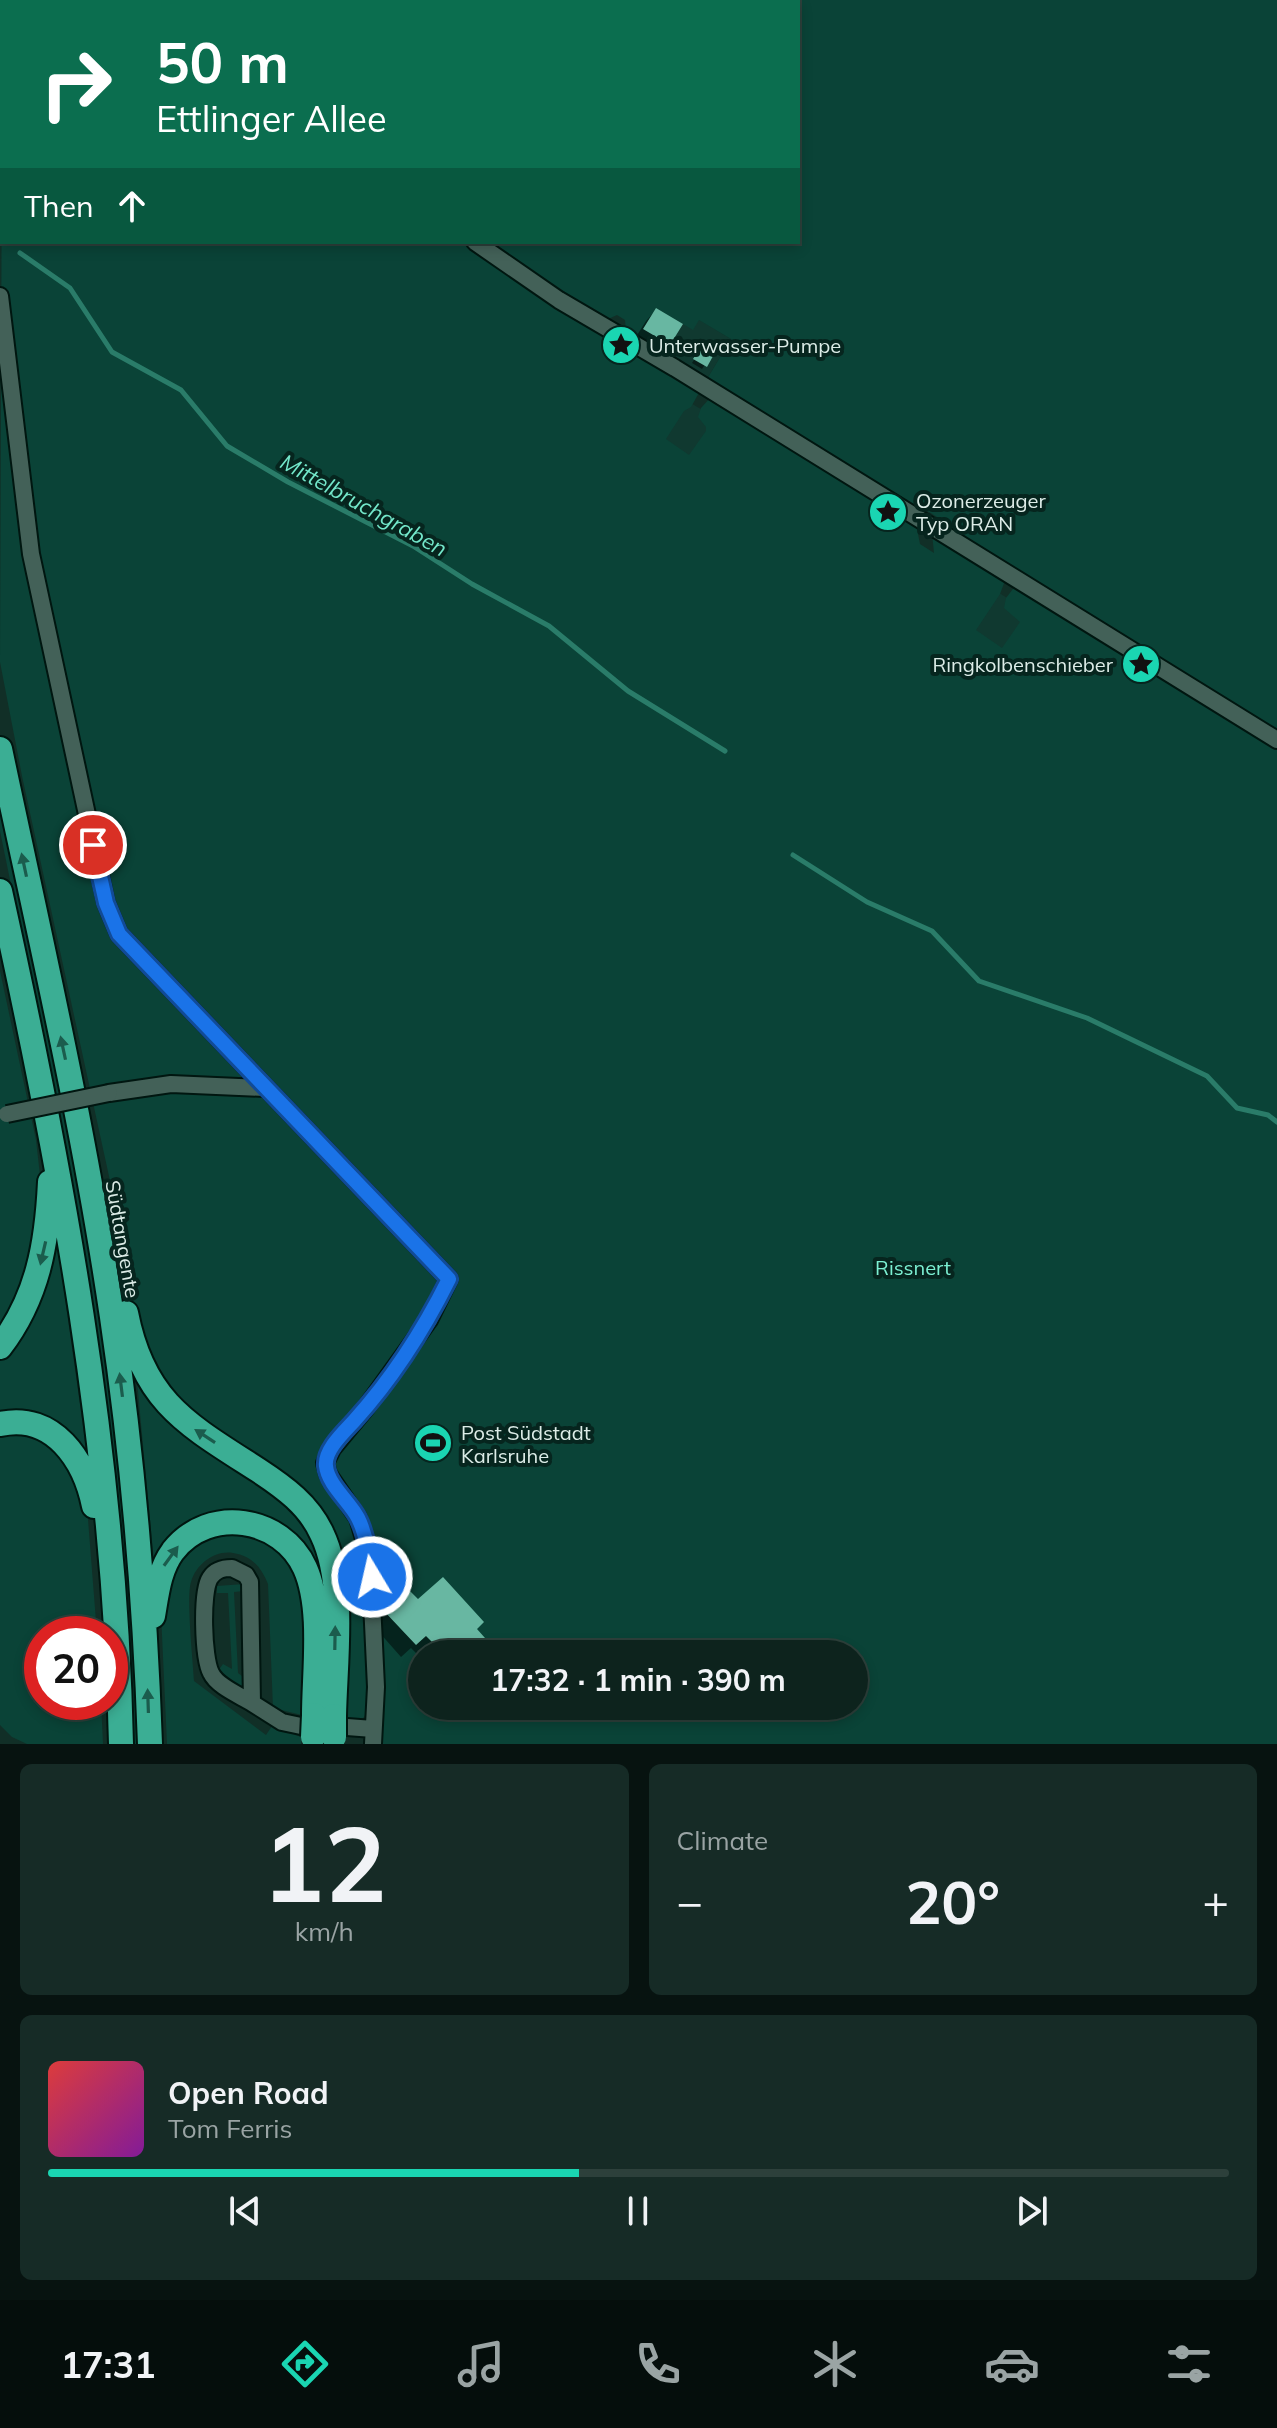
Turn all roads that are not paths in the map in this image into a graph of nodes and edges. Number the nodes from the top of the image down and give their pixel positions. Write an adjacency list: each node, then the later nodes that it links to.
1 (478, 244): 3 (lane)
2 (0, 296): 6 (lane)
3 (1277, 740)
4 (0, 749): 9 (highway, Südtangente, one-way to 4)
5 (0, 891): 8 (highway)
6 (264, 1088): 7 (lane, bridge); 16 (lane)
7 (4, 1114)
8 (52, 1148): 10 (highway, one-way to 10); 12 (highway)
9 (103, 1260): 13 (highway, Südtangente, one-way to 9); 15 (highway, one-way to 9)
10 (0, 1347)
11 (0, 1424): 12 (highway)
12 (109, 1540): 17 (highway)
13 (147, 1657): 15 (highway, one-way to 15); 18 (highway, Südtangente, one-way to 13)
14 (252, 1703): 14 (lane); 15 (lane)
15 (324, 1731): 16 (lane)
16 (373, 1736)
17 (121, 1744)
18 (150, 1744)

